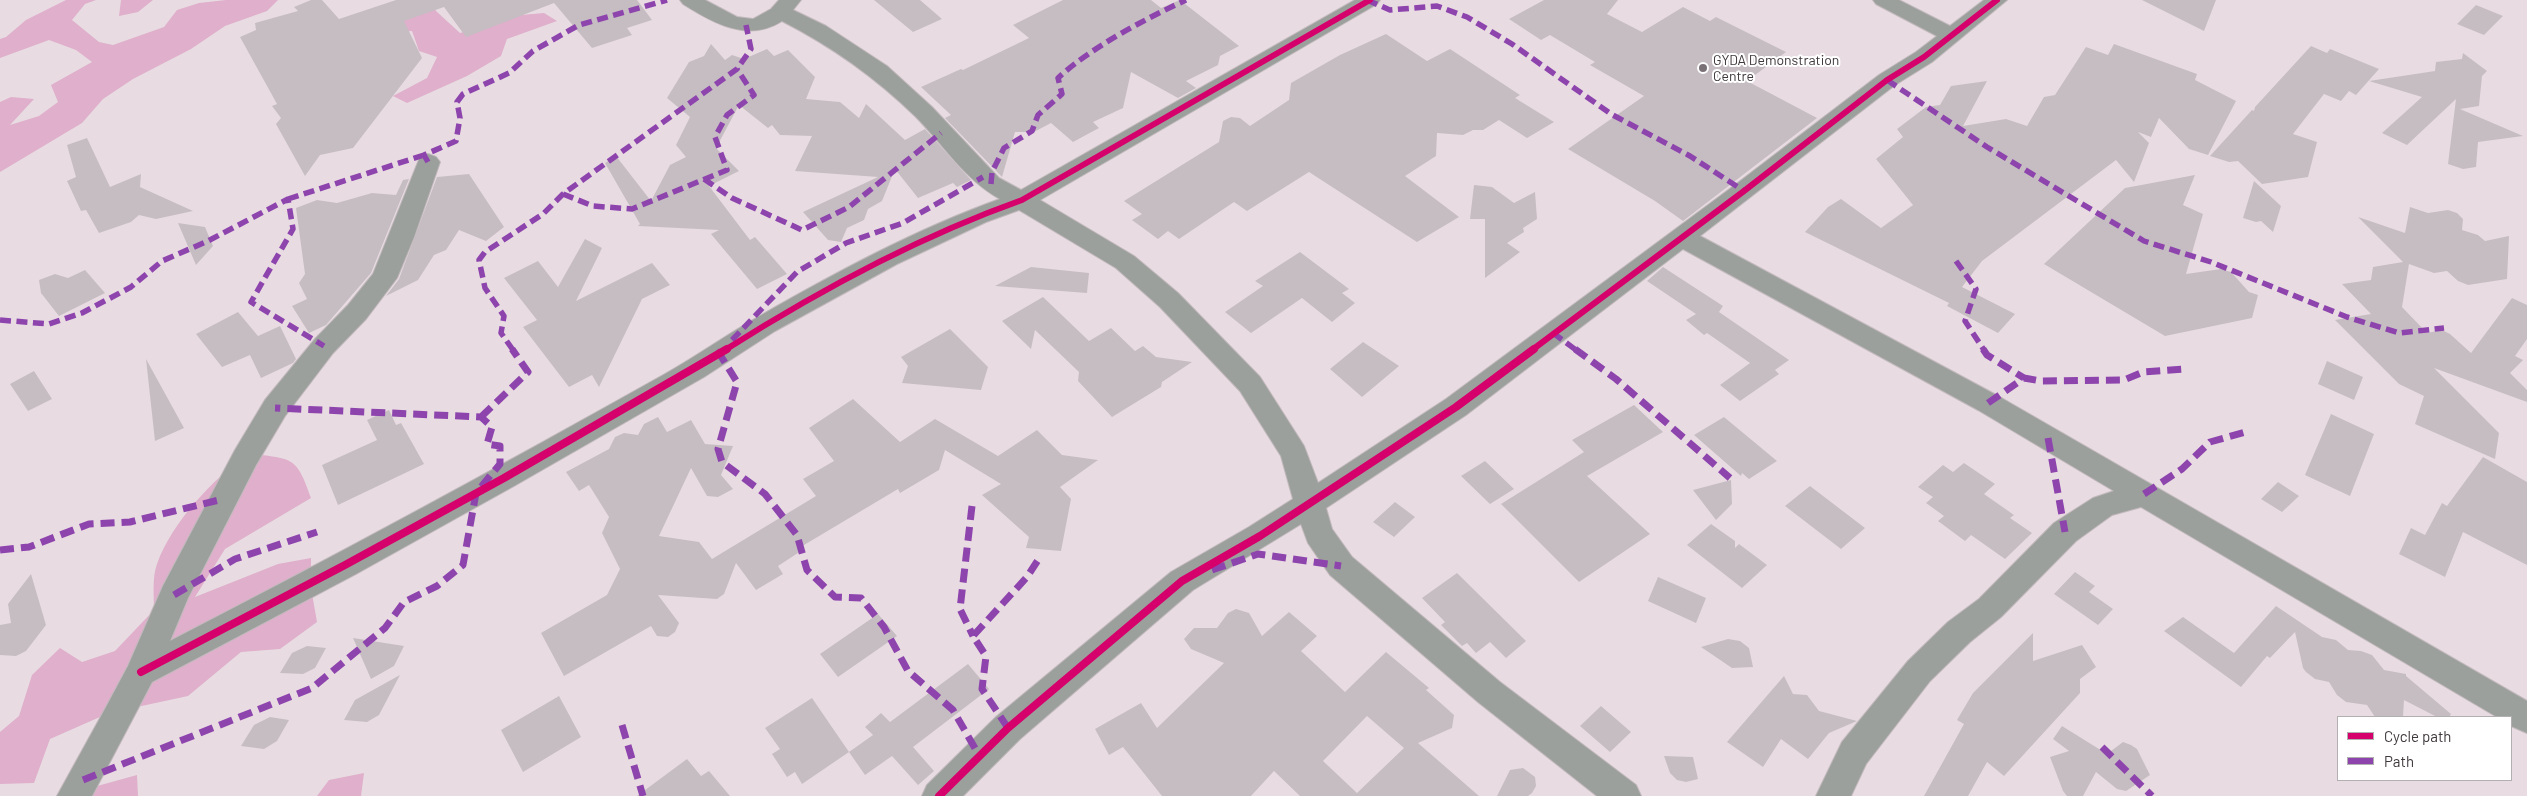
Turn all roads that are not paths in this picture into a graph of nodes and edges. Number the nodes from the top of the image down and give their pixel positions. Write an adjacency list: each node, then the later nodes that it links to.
1 (690, 0): 5 (street)
2 (1370, 0): 8 (street)
3 (1883, 0): 6 (street)
4 (1997, 0): 6 (street)
5 (786, 6): 8 (street)
6 (1952, 35): 9 (street)
7 (428, 162): 12 (street)
8 (1022, 200): 11 (street); 12 (street)
9 (1681, 237): 10 (street); 11 (street)
10 (2144, 494): 13 (street); 17 (street)
11 (1308, 504): 15 (street); 16 (street)
12 (141, 672): 14 (street)
13 (2527, 718)
14 (74, 796)
15 (939, 796)
16 (1624, 796)
17 (1833, 796)

